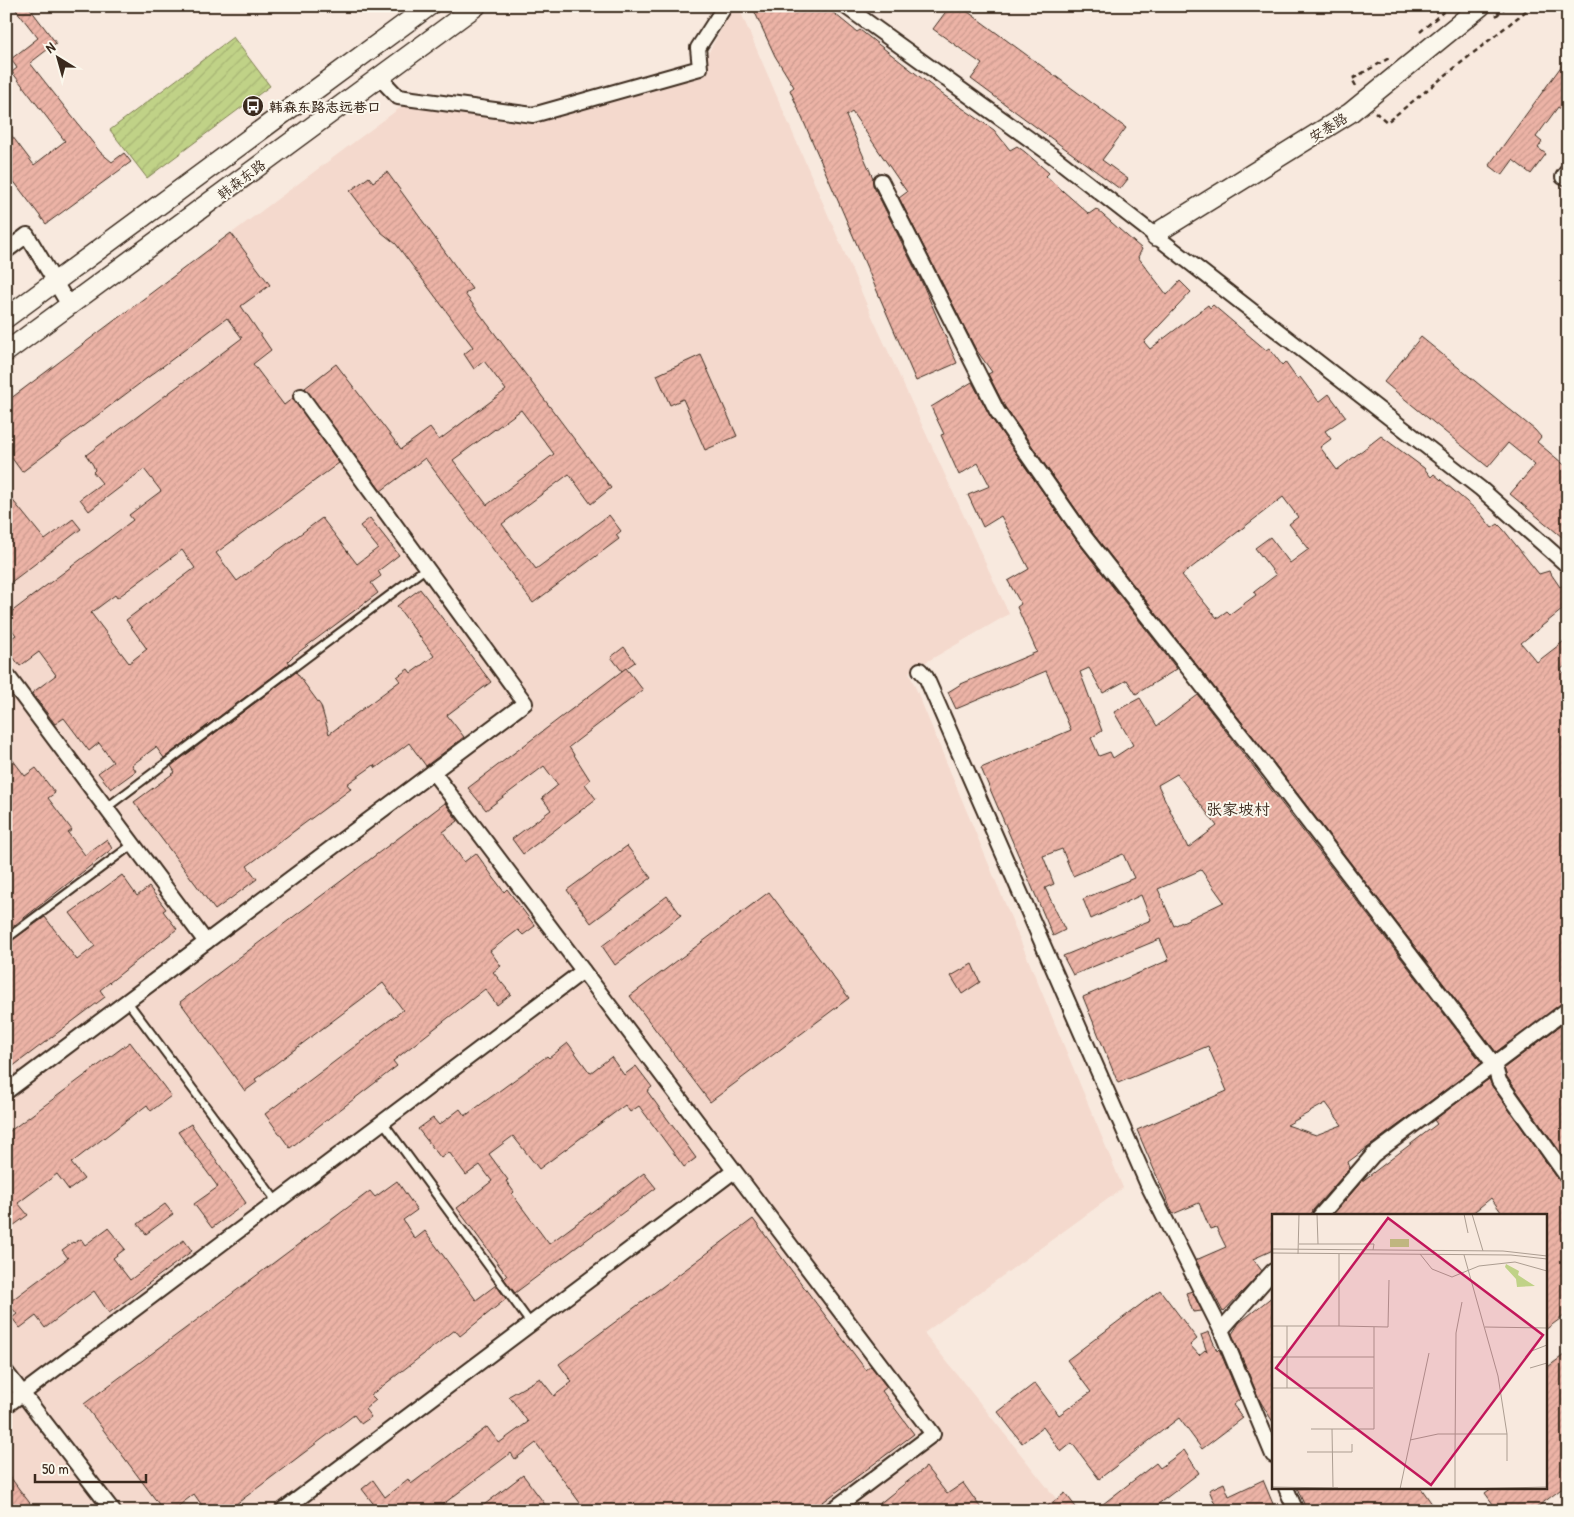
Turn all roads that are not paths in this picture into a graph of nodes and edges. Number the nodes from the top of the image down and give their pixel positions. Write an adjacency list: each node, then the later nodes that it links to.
1 (429, 6): 10 (main road, 韩森东路)
2 (476, 6): 6 (main road, 韩森东路)
3 (725, 6): 6 (street)
4 (845, 6): 8 (street)
5 (1481, 6): 8 (main road, 安泰路)
6 (379, 78): 11 (main road, 韩森东路)
7 (881, 181): 27 (street)
8 (1159, 233): 15 (street)
9 (6, 252): 10 (street)
10 (56, 282): 11 (street); 12 (main road, 韩森东路)
11 (70, 307): 13 (main road, 韩森东路)
12 (6, 318)
13 (6, 352)
14 (301, 396): 16 (street)
15 (1568, 566)
16 (426, 568): 19 (street); 20 (lane)
17 (920, 670): 36 (street)
18 (6, 674): 20 (street)
19 (433, 772): 23 (street); 24 (street)
20 (106, 808): 21 (street)
21 (133, 844): 22 (lane); 23 (street)
22 (6, 939)
23 (206, 942): 25 (street)
24 (583, 971): 29 (street); 30 (street)
25 (127, 1001): 28 (street); 32 (lane)
26 (1568, 1009): 27 (street)
27 (1494, 1064): 31 (street); 33 (street)
28 (6, 1092)
29 (383, 1122): 32 (street); 35 (lane)
30 (734, 1171): 35 (street); 44 (street)
31 (1568, 1178)
32 (277, 1202): 38 (street)
33 (1322, 1214)
34 (1272, 1272): 36 (street)
35 (531, 1324): 43 (street)
36 (1222, 1330): 40 (street)
37 (6, 1372): 38 (street)
38 (23, 1394): 39 (street); 42 (street)
39 (6, 1406)
40 (1272, 1453)
41 (1287, 1490): 45 (street)
42 (113, 1511)
43 (282, 1511)
44 (830, 1511)
45 (1296, 1511)

